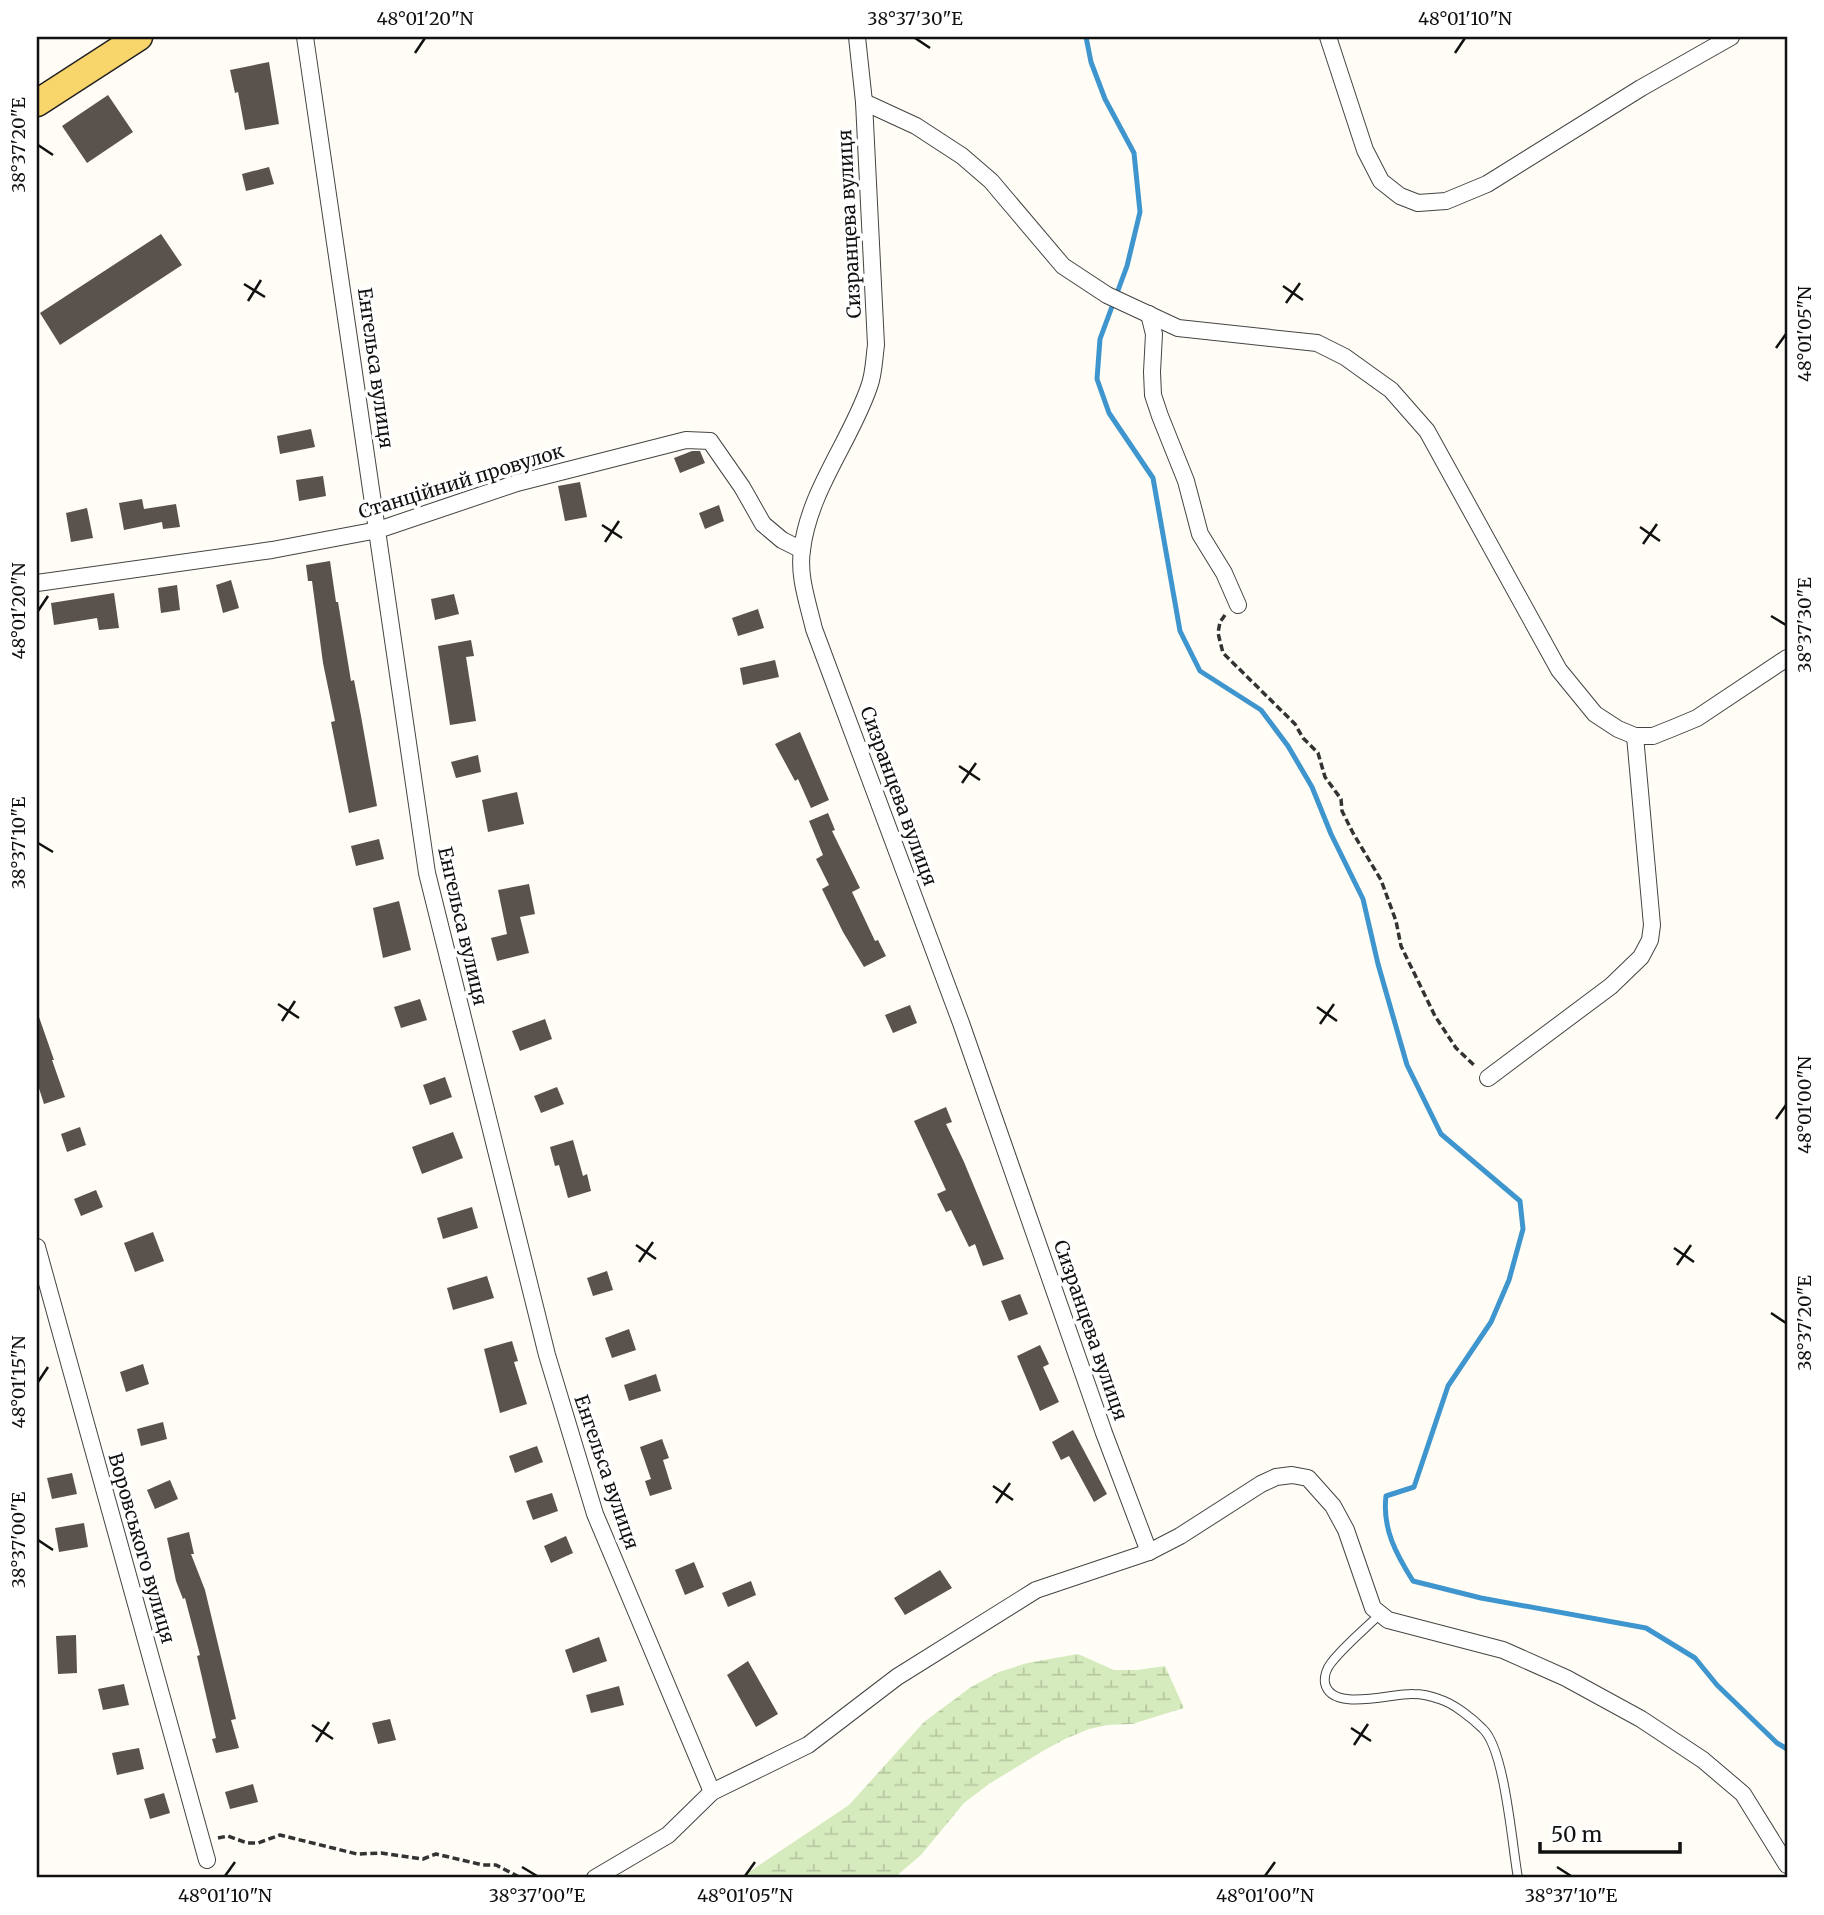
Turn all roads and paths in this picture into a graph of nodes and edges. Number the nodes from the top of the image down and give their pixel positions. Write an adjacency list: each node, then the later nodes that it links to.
1 (139, 37): 7 (main road)
2 (305, 37): 9 (street, Енгельса вулиця)
3 (857, 37): 6 (street, Сизранцева вулиця)
4 (1328, 37): 5 (street)
5 (1731, 37)
6 (864, 102): 8 (street); 10 (street, Сизранцева вулиця)
7 (37, 103)
8 (1149, 314): 12 (street); 14 (street)
9 (378, 530): 10 (street, Станційний провулок); 11 (street, Станційний провулок); 19 (street, Енгельса вулиця)
10 (802, 550): 17 (street, Сизранцева вулиця)
11 (37, 583)
12 (1238, 605): 15 (path)
13 (1787, 658): 14 (street)
14 (1635, 736): 15 (street)
15 (1488, 1078)
16 (37, 1247): 20 (street, Воровського вулиця)
17 (1149, 1552): 18 (street); 19 (street)
18 (1380, 1614): 22 (street); 25 (lane)
19 (712, 1793): 24 (street)
20 (202, 1841): 21 (street, Воровського вулиця); 23 (path)
21 (207, 1860)
22 (1787, 1865)
23 (521, 1878)
24 (595, 1878)
25 (1518, 1878)

